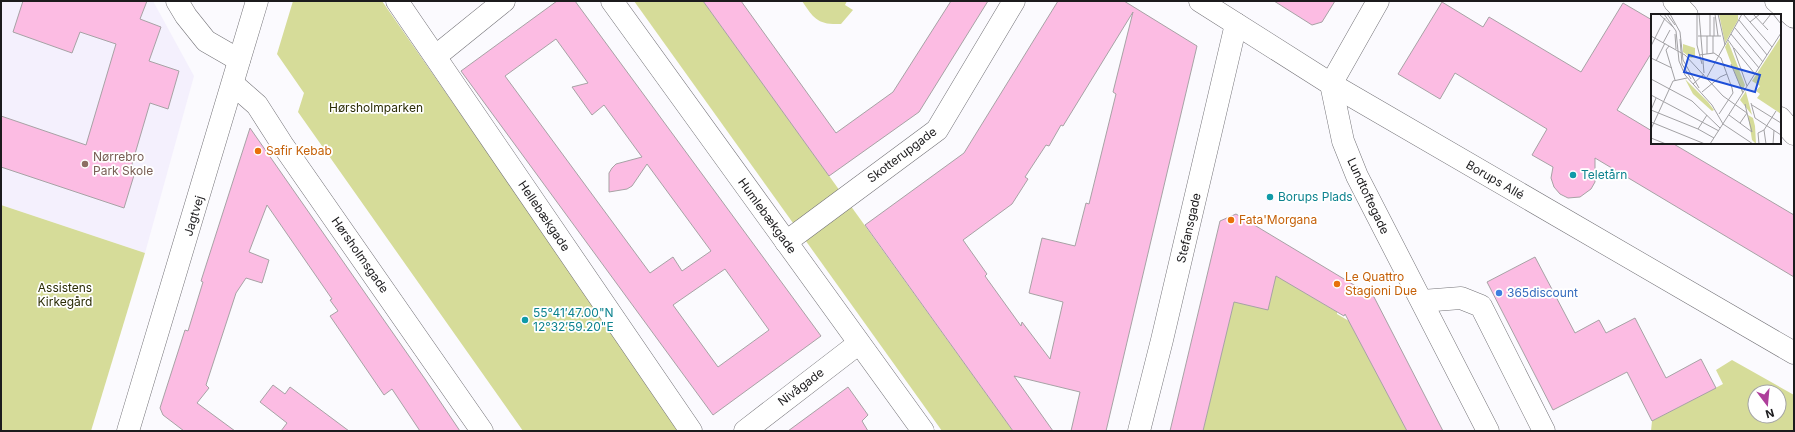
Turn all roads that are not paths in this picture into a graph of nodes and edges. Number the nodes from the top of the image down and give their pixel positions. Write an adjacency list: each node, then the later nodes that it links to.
1 (177, 1): 15 (street)
2 (257, 1): 15 (street, Jagtvej)
3 (397, 1): 14 (street, Hellebækgade)
4 (504, 1): 14 (street)
5 (612, 1): 20 (street, Humlebækgade)
6 (1014, 1): 20 (street, Skotterupgade)
7 (1200, 1): 13 (street, Borups Allé)
8 (1378, 1): 17 (street)
9 (1674, 1): 11 (street)
10 (1776, 1): 12 (street)
11 (1686, 14)
12 (1794, 17)
13 (1236, 24): 17 (street, Borups Allé); 29 (street, Stefansgade)
14 (436, 56): 26 (street, Hellebækgade)
15 (239, 60): 16 (street, Jagtvej)
16 (233, 84): 24 (street, Jagtvej); 25 (street, Hørsholmsgade)
17 (1331, 84): 21 (street, Lundtoftegade); 23 (street, Borups Allé)
18 (1781, 119): 19 (street)
19 (1794, 134)
20 (786, 242): 22 (street, Humlebækgade)
21 (1422, 301): 30 (street, Lundtoftegade); 31 (street)
22 (858, 344): 27 (street, Nivågade); 28 (street, Humlebækgade)
23 (1794, 353)
24 (135, 428)
25 (482, 431)
26 (691, 431)
27 (744, 431)
28 (922, 431)
29 (1139, 431)
30 (1488, 431)
31 (1544, 431)

